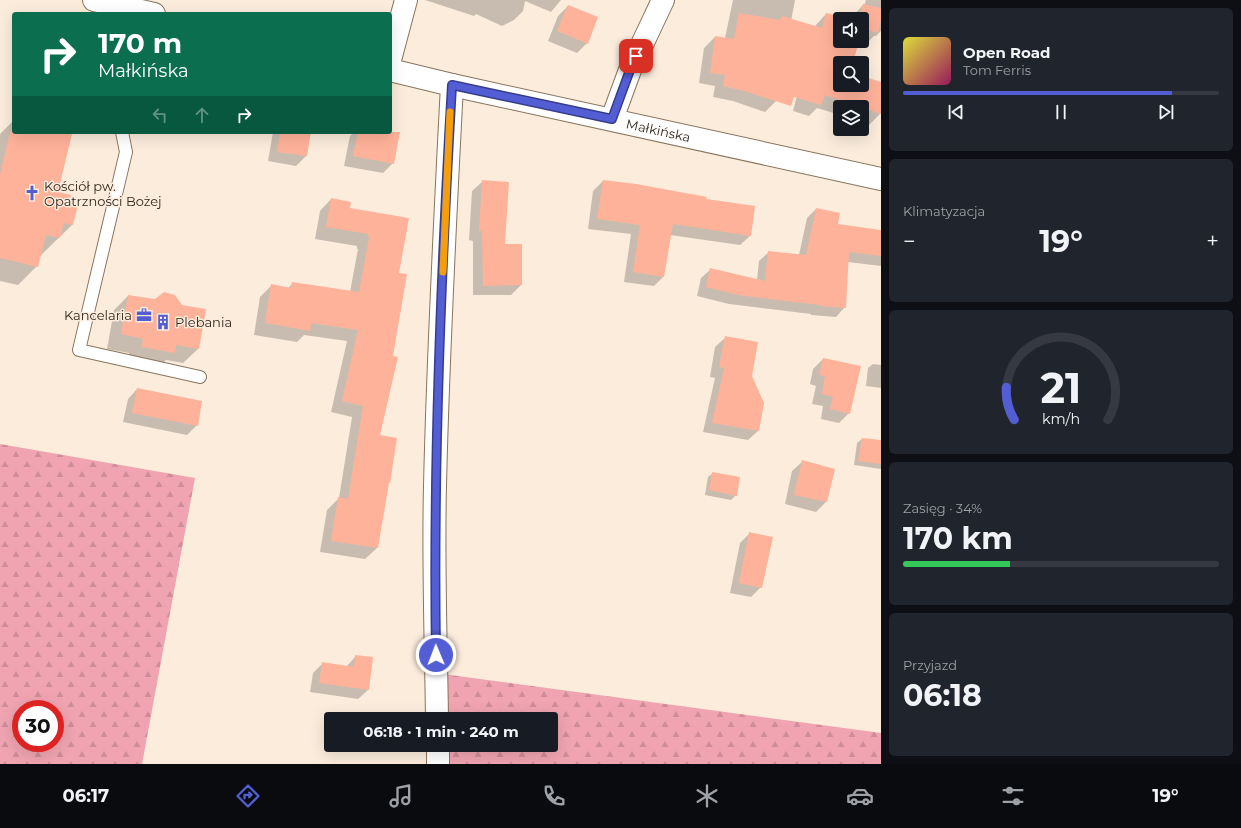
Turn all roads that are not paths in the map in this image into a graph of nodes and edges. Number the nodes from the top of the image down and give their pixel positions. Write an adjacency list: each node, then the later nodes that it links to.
1 (94, 0): 4 (street)
2 (406, 0): 6 (street)
3 (663, 0): 9 (street)
4 (129, 7): 5 (street)
5 (147, 12)
6 (392, 52)
7 (392, 70): 8 (street, Małkińska)
8 (452, 85): 9 (street, Małkińska); 13 (street)
9 (612, 119): 11 (street, Małkińska)
10 (122, 134): 12 (lane)
11 (881, 179)
12 (200, 377)
13 (437, 712)
14 (438, 752): 15 (street)
15 (438, 764)

